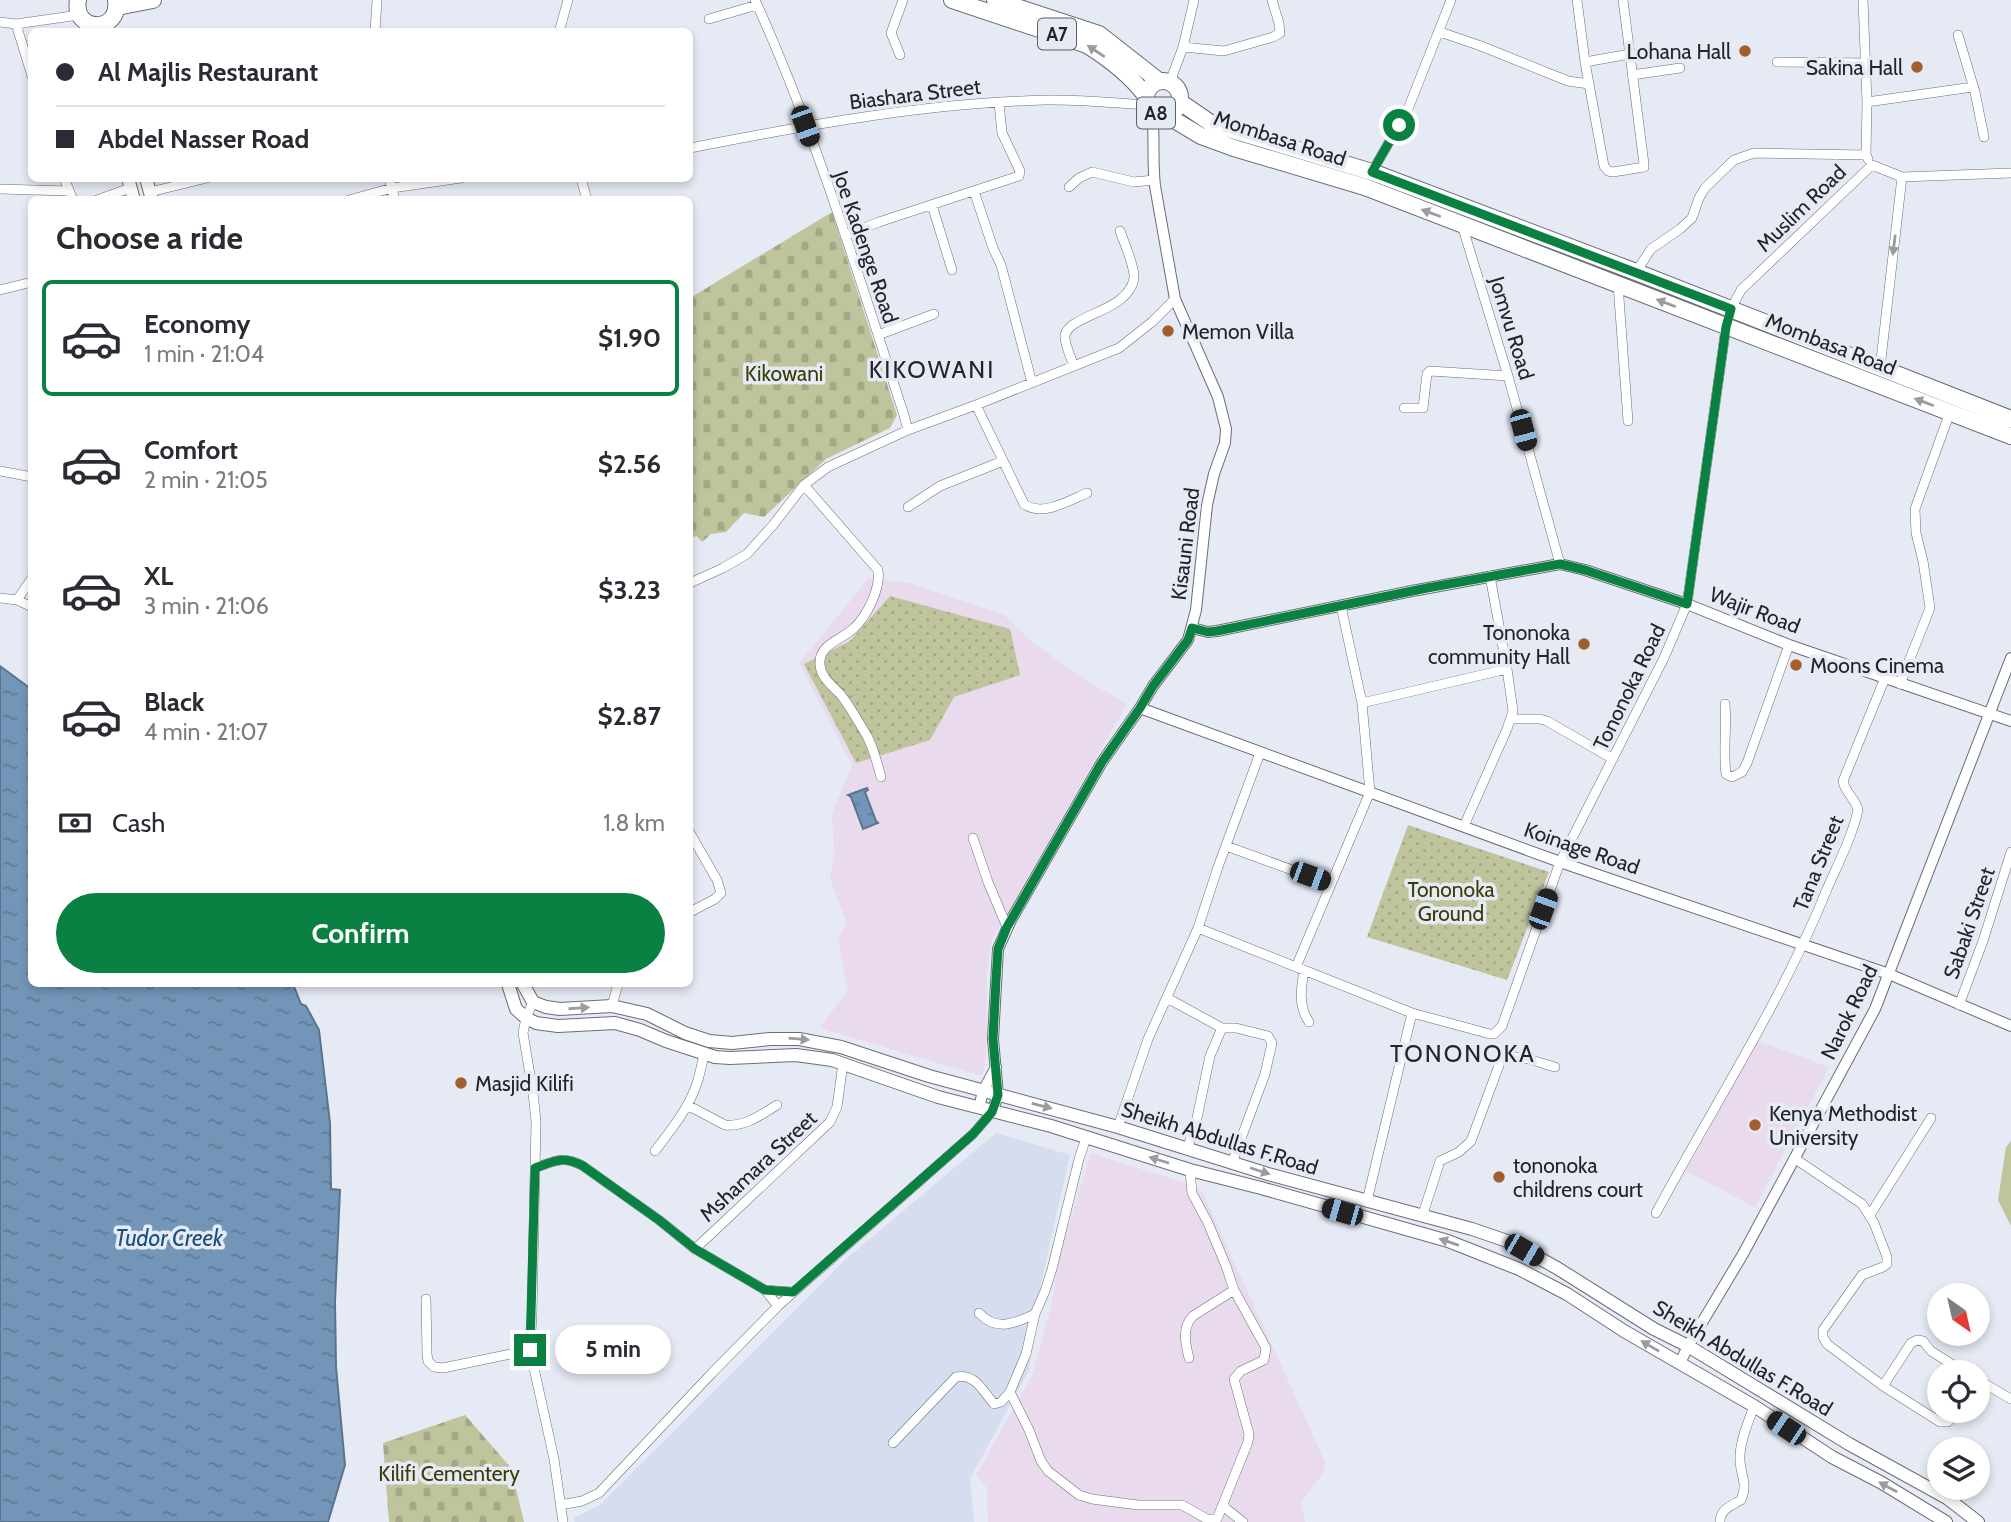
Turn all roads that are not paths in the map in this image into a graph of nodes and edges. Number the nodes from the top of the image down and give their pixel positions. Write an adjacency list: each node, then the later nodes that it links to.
1 (153, 0): 14 (highway)
2 (377, 0): 20 (street)
3 (568, 0): 21 (street)
4 (903, 0): 26 (street)
5 (952, 0): 39 (highway, Mombasa Road / A7, one-way to 5)
6 (996, 0): 33 (highway, A7)
7 (1194, 0): 24 (street)
8 (1272, 0): 24 (street)
9 (1451, 0): 22 (street)
10 (1577, 0): 28 (street)
11 (1622, 0): 25 (street)
12 (1863, 0): 30 (street, Muslim Road)
13 (756, 3): 16 (street); 40 (street, Joe Kadenge Road)
14 (116, 4): 19 (highway)
15 (81, 12): 18 (street); 19 (highway)
16 (709, 19)
17 (0, 22): 18 (street)
18 (16, 24): 29 (street)
19 (108, 27)
20 (375, 28)
21 (560, 28)
22 (1440, 32): 34 (street); 45 (street)
23 (1958, 35): 35 (street)
24 (1183, 47): 33 (street)
25 (1630, 54): 28 (street); 32 (street)
26 (900, 55)
27 (1777, 61): 30 (street)
28 (1585, 62): 34 (street)
29 (28, 63)
30 (1866, 63): 37 (street, Muslim Road)
31 (1679, 68): 32 (street)
32 (1632, 75): 34 (street)
33 (1164, 82): 36 (highway, A8); 39 (highway, A8)
34 (1589, 84)
35 (1973, 87): 37 (street); 41 (street)
36 (1180, 102): 39 (highway, A8); 45 (highway, Mombasa Road)
37 (1867, 102): 43 (street, Muslim Road)
38 (999, 103): 39 (street, Biashara Street); 40 (street, Biashara Street); 54 (street)
39 (1153, 107): 48 (street, Kisauni Road); 60 (highway, Mombasa Road / A7, one-way to 39)
40 (805, 126): 42 (street, Biashara Street); 62 (street, Joe Kadenge Road)
41 (1984, 137)
42 (693, 147)
43 (1866, 155): 44 (street, Muslim Road); 64 (street)
44 (1872, 165): 47 (street); 69 (street, Muslim Road)
45 (1372, 172): 64 (highway, Mombasa Road)
46 (2011, 173): 47 (street)
47 (1902, 177): 74 (street, one-way to 74)
48 (1154, 180): 51 (street); 68 (street, Kisauni Road)
49 (195, 182): 57 (street)
50 (390, 183): 58 (street)
51 (1069, 187)
52 (0, 189): 55 (street)
53 (131, 189): 56 (street)
54 (974, 191): 59 (street); 76 (street)
55 (71, 195)
56 (109, 196)
57 (151, 196)
58 (359, 196)
59 (932, 205): 62 (street); 63 (street)
60 (1462, 225): 66 (highway, Mombasa Road / A7); 75 (street, Jomvu Road)
61 (1120, 231): 73 (street)
62 (845, 236): 72 (street, Joe Kadenge Road)
63 (952, 270)
64 (1636, 272): 69 (highway, Mombasa Road)
65 (28, 283): 67 (street)
66 (1618, 285): 71 (highway, Mombasa Road / A7, one-way to 66); 81 (street)
67 (0, 290)
68 (1175, 299): 73 (street); 99 (street, Kisauni Road)
69 (1724, 307): 71 (highway); 74 (highway, Mombasa Road)
70 (934, 314): 72 (street)
71 (1719, 324): 79 (highway, Mombasa Road / A7, one-way to 71); 96 (street, Tononoka Road)
72 (878, 335): 82 (street, Joe Kadenge Road)
73 (1074, 366): 76 (street)
74 (1880, 368): 80 (highway, Mombasa Road)
75 (1508, 376): 78 (street); 90 (street, Jomvu Road)
76 (1032, 383): 77 (street)
77 (976, 405): 82 (street); 84 (street)
78 (1404, 408)
79 (1950, 412): 83 (highway, Mombasa Road / A7); 104 (street)
80 (2011, 419)
81 (1628, 421)
82 (908, 430): 87 (street)
83 (2011, 436)
84 (1003, 461): 88 (street); 89 (street)
85 (0, 471): 86 (street)
86 (28, 476)
87 (803, 485): 92 (street); 113 (street)
88 (1087, 493)
89 (908, 508)
90 (1560, 564): 91 (street, Wajir Road); 96 (street, Wajir Road)
91 (1490, 576): 98 (street, Wajir Road); 102 (street)
92 (693, 582)
93 (28, 584): 95 (street)
94 (0, 598): 95 (street)
95 (17, 600): 97 (street)
96 (1687, 604): 100 (street, Wajir Road); 112 (street, Tononoka Road)
97 (28, 605)
98 (1341, 606): 99 (street, Wajir Road); 105 (street)
99 (1192, 628): 107 (street, Kisauni Road)
100 (1789, 645): 103 (street, Wajir Road); 106 (street)
101 (2011, 658): 108 (street, Narok Road)
102 (1507, 669): 105 (street); 109 (street)
103 (1885, 678): 104 (street, Wajir Road); 125 (street, Tana Street)
104 (1900, 684): 108 (street, Wajir Road)
105 (1362, 703): 114 (street)
106 (1725, 704)
107 (1140, 708): 111 (street, Koinage Road); 123 (street, Kisauni Road)
108 (1990, 713): 110 (street, Wajir Road); 127 (street, Narok Road)
109 (1511, 719): 112 (street); 115 (street)
110 (2011, 721)
111 (1260, 753): 114 (street, Koinage Road); 118 (street)
112 (1613, 759): 120 (street, Tononoka Road)
113 (881, 777)
114 (1370, 793): 115 (street, Koinage Road); 121 (street)
115 (1464, 826): 120 (street, Koinage Road)
116 (974, 838): 123 (street)
117 (693, 839): 122 (street)
118 (1226, 846): 121 (street); 124 (street)
119 (2011, 852): 133 (street, Sabaki Street)
120 (1560, 862): 125 (street, Koinage Road); 135 (street, Tononoka Road)
121 (1331, 884): 126 (street)
122 (693, 910)
123 (1007, 927): 142 (street, Kisauni Road)
124 (1198, 928): 126 (street); 131 (street)
125 (1802, 946): 127 (street, Koinage Road); 161 (street, Tana Street)
126 (1300, 969): 135 (street); 137 (street)
127 (1889, 974): 133 (street, Koinage Road); 156 (street, Narok Road)
128 (509, 987): 136 (main road)
129 (525, 987): 132 (main road)
130 (617, 987): 134 (street)
131 (1167, 998): 139 (street); 151 (street)
132 (533, 1002): 134 (main road, Sheikh Abdullas F.Road, one-way to 134); 136 (street)
133 (1959, 1005): 138 (street, Koinage Road)
134 (612, 1006): 144 (main road, Sheikh Abdullas F.Road, one-way to 144)
135 (1412, 1013): 160 (street)
136 (526, 1018): 140 (main road, Sheikh Abdullas F.Road); 158 (street)
137 (1309, 1022)
138 (2011, 1026)
139 (1222, 1028): 154 (street); 157 (street)
140 (704, 1054): 141 (main road, Sheikh Abdullas F.Road); 146 (street)
141 (843, 1063): 148 (main road, Sheikh Abdullas F.Road); 164 (street, Mshamara Street)
142 (996, 1067): 144 (street); 145 (street, Kisauni Road)
143 (1555, 1067): 163 (street)
144 (982, 1091): 145 (main road, Sheikh Abdullas F.Road); 148 (street)
145 (998, 1095): 149 (street, Kisauni Road); 151 (main road, Sheikh Abdullas F.Road, one-way to 151)
146 (687, 1105): 147 (street); 155 (street)
147 (777, 1105)
148 (979, 1108): 149 (main road, Sheikh Abdullas F.Road); 152 (street)
149 (992, 1112): 152 (street); 153 (main road, Sheikh Abdullas F.Road)
150 (1931, 1118): 162 (street)
151 (1118, 1127): 154 (main road, Sheikh Abdullas F.Road)
152 (973, 1134): 167 (street)
153 (1086, 1138): 159 (main road, Sheikh Abdullas F.Road, one-way to 153); 171 (street)
154 (1187, 1150): 157 (main road, Sheikh Abdullas F.Road)
155 (655, 1151)
156 (1794, 1158): 162 (street); 172 (street, Narok Road)
157 (1232, 1163): 160 (main road, Sheikh Abdullas F.Road, one-way to 160)
158 (535, 1168): 164 (street); 173 (street)
159 (1189, 1170): 166 (street); 176 (main road, Sheikh Abdullas F.Road, one-way to 159)
160 (1367, 1201): 163 (main road, Sheikh Abdullas F.Road)
161 (1656, 1213)
162 (1870, 1215): 177 (street)
163 (1422, 1217): 172 (main road, Sheikh Abdullas F.Road)
164 (695, 1249): 165 (street)
165 (765, 1290): 167 (street); 169 (street)
166 (1234, 1290): 174 (street); 185 (street)
167 (793, 1292): 169 (street)
168 (426, 1299): 173 (street)
169 (778, 1306): 184 (street)
170 (979, 1313): 171 (street)
171 (1035, 1314): 179 (street)
172 (1688, 1346): 176 (street, Narok Road); 190 (main road, Sheikh Abdullas F.Road)
173 (530, 1350): 184 (street)
174 (1189, 1357)
175 (1945, 1360): 177 (street)
176 (1680, 1363): 181 (main road, Sheikh Abdullas F.Road)
177 (1883, 1386): 182 (street)
178 (1990, 1387): 180 (street)
179 (1010, 1392): 183 (street); 185 (street)
180 (2011, 1399)
181 (1754, 1406): 188 (street); 189 (main road, Sheikh Abdullas F.Road, one-way to 181)
182 (1927, 1414)
183 (893, 1443)
184 (560, 1505): 186 (street)
185 (1224, 1507): 187 (street)
186 (563, 1522)
187 (1243, 1522)
188 (1720, 1522)
189 (1946, 1522)
190 (1978, 1522)

